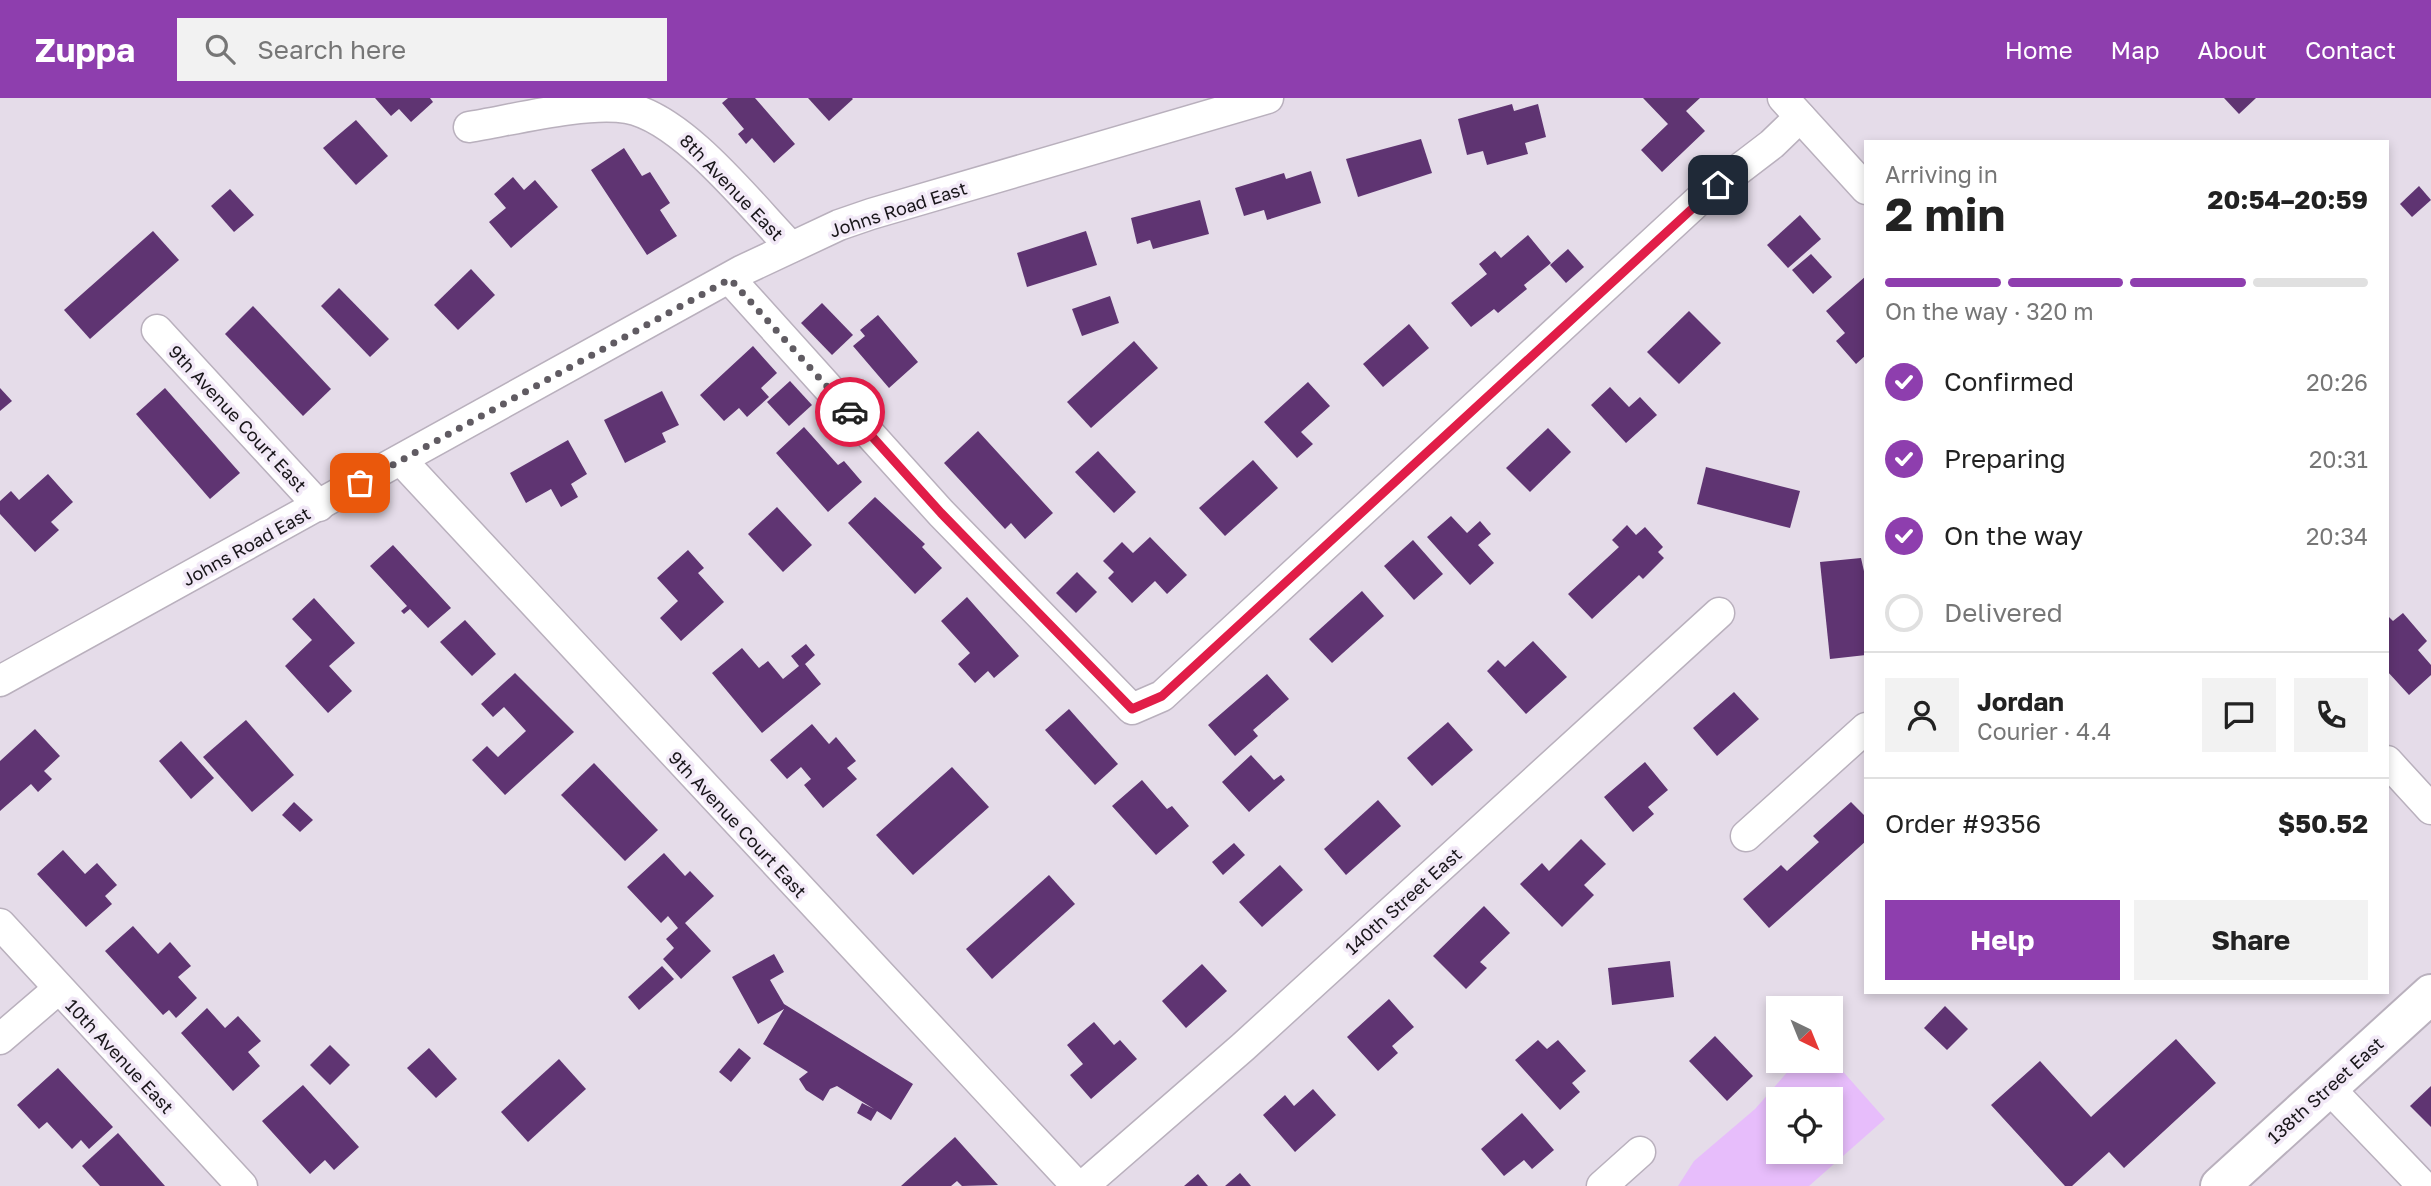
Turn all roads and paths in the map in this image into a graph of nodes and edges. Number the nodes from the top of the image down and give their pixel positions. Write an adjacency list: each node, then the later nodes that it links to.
1 (1268, 98): 5 (street, Johns Road East)
2 (1792, 107): 4 (street); 6 (street)
3 (469, 127): 5 (street, 8th Avenue East)
4 (1864, 187)
5 (791, 247): 6 (street, Johns Road East)
6 (730, 279): 8 (street, Johns Road East)
7 (157, 330): 9 (street, 9th Avenue Court East)
8 (401, 460): 9 (street, Johns Road East); 23 (street, 9th Avenue Court East)
9 (319, 506): 11 (street, Johns Road East)
10 (1720, 613): 24 (street, 140th Street East)
11 (0, 681)
12 (1864, 730): 15 (street)
13 (2389, 763): 14 (street)
14 (2431, 809)
15 (1746, 836)
16 (0, 925): 17 (street, 10th Avenue East)
17 (57, 990): 19 (street); 22 (street, 10th Avenue East)
18 (2431, 994): 20 (street, 138th Street East)
19 (0, 1039)
20 (2328, 1087): 26 (street, 138th Street East); 27 (street)
21 (1640, 1152): 25 (street)
22 (242, 1186)
23 (1076, 1186)
24 (1083, 1186)
25 (1602, 1186)
26 (2220, 1186)
27 (2423, 1186)

